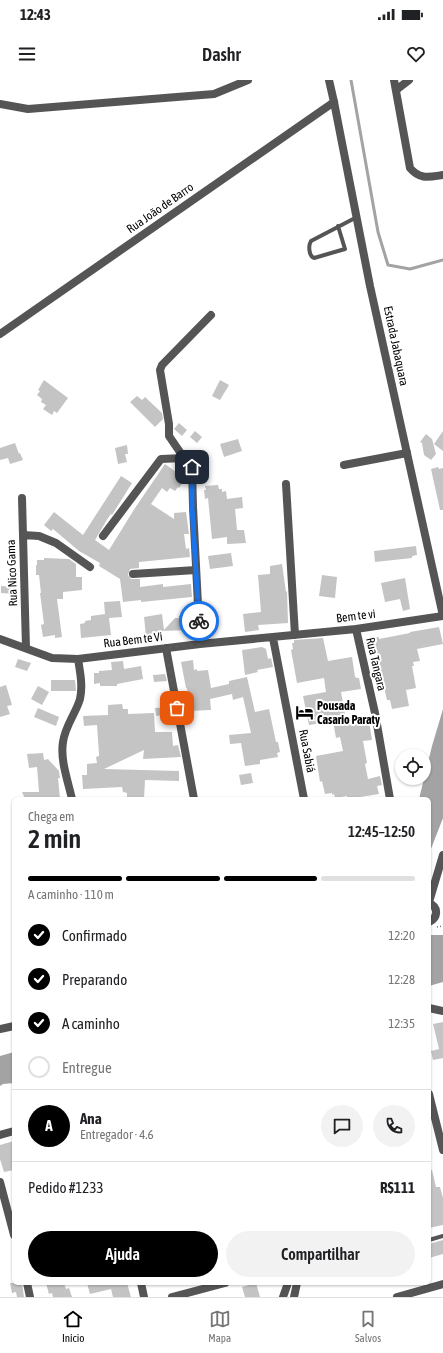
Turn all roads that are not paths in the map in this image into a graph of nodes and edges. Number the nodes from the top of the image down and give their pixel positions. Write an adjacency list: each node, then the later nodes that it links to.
1 (248, 80): 7 (street)
2 (329, 80): 6 (street, Estrada Jabaquara)
3 (394, 80): 5 (street)
4 (409, 80): 5 (street)
5 (396, 90): 8 (street)
6 (334, 102): 9 (street, Estrada Jabaquara); 12 (street, Rua João de Barro)
7 (0, 104)
8 (443, 175)
9 (357, 217): 10 (lane); 13 (street, Estrada Jabaquara)
10 (338, 226): 10 (lane)
11 (211, 315): 14 (street)
12 (0, 334)
13 (407, 453): 15 (street); 23 (street, Estrada Jabaquara)
14 (184, 458): 19 (street); 21 (street)
15 (344, 465)
16 (286, 484): 25 (street)
17 (22, 498): 18 (street, Rua Nico Gama)
18 (23, 535): 20 (street); 29 (street, Rua Nico Gama)
19 (103, 536)
20 (90, 567)
21 (196, 570): 22 (street); 28 (street)
22 (133, 574)
23 (443, 616): 24 (street, Bem te vi)
24 (356, 629): 25 (street, Bem te vi); 35 (street, Rua Tangara)
25 (295, 635): 26 (street, Bem te vi)
26 (273, 638): 28 (street, Rua Bem te Vi); 34 (street, Rua Sabiá)
27 (0, 639): 29 (street, Rua Bem te Vi)
28 (200, 644): 30 (street, Rua Bem te Vi)
29 (26, 648): 31 (street, Rua Bem te Vi)
30 (166, 648): 31 (street, Rua Bem te Vi); 33 (street)
31 (78, 659): 32 (street)
32 (72, 797)
33 (194, 797)
34 (304, 797)
35 (390, 797)
36 (443, 855): 37 (street)
37 (431, 895)
38 (431, 903): 39 (street)
39 (440, 914): 40 (street)
40 (431, 921)
41 (431, 1009): 42 (street)
42 (443, 1012)
43 (12, 1026): 44 (street)
44 (0, 1029)
45 (431, 1102): 48 (street)
46 (12, 1132): 47 (street)
47 (0, 1135)
48 (443, 1150)
49 (0, 1182): 50 (street)
50 (12, 1227)
51 (443, 1236): 52 (lane)
52 (431, 1239)
53 (443, 1284): 59 (street)
54 (27, 1285): 60 (street)
55 (141, 1285): 61 (street)
56 (217, 1285): 62 (street)
57 (287, 1285): 63 (street)
58 (297, 1285): 64 (street)
59 (423, 1286): 65 (street)
60 (30, 1297)
61 (144, 1297)
62 (172, 1297)
63 (283, 1297)
64 (294, 1297)
65 (397, 1297)

